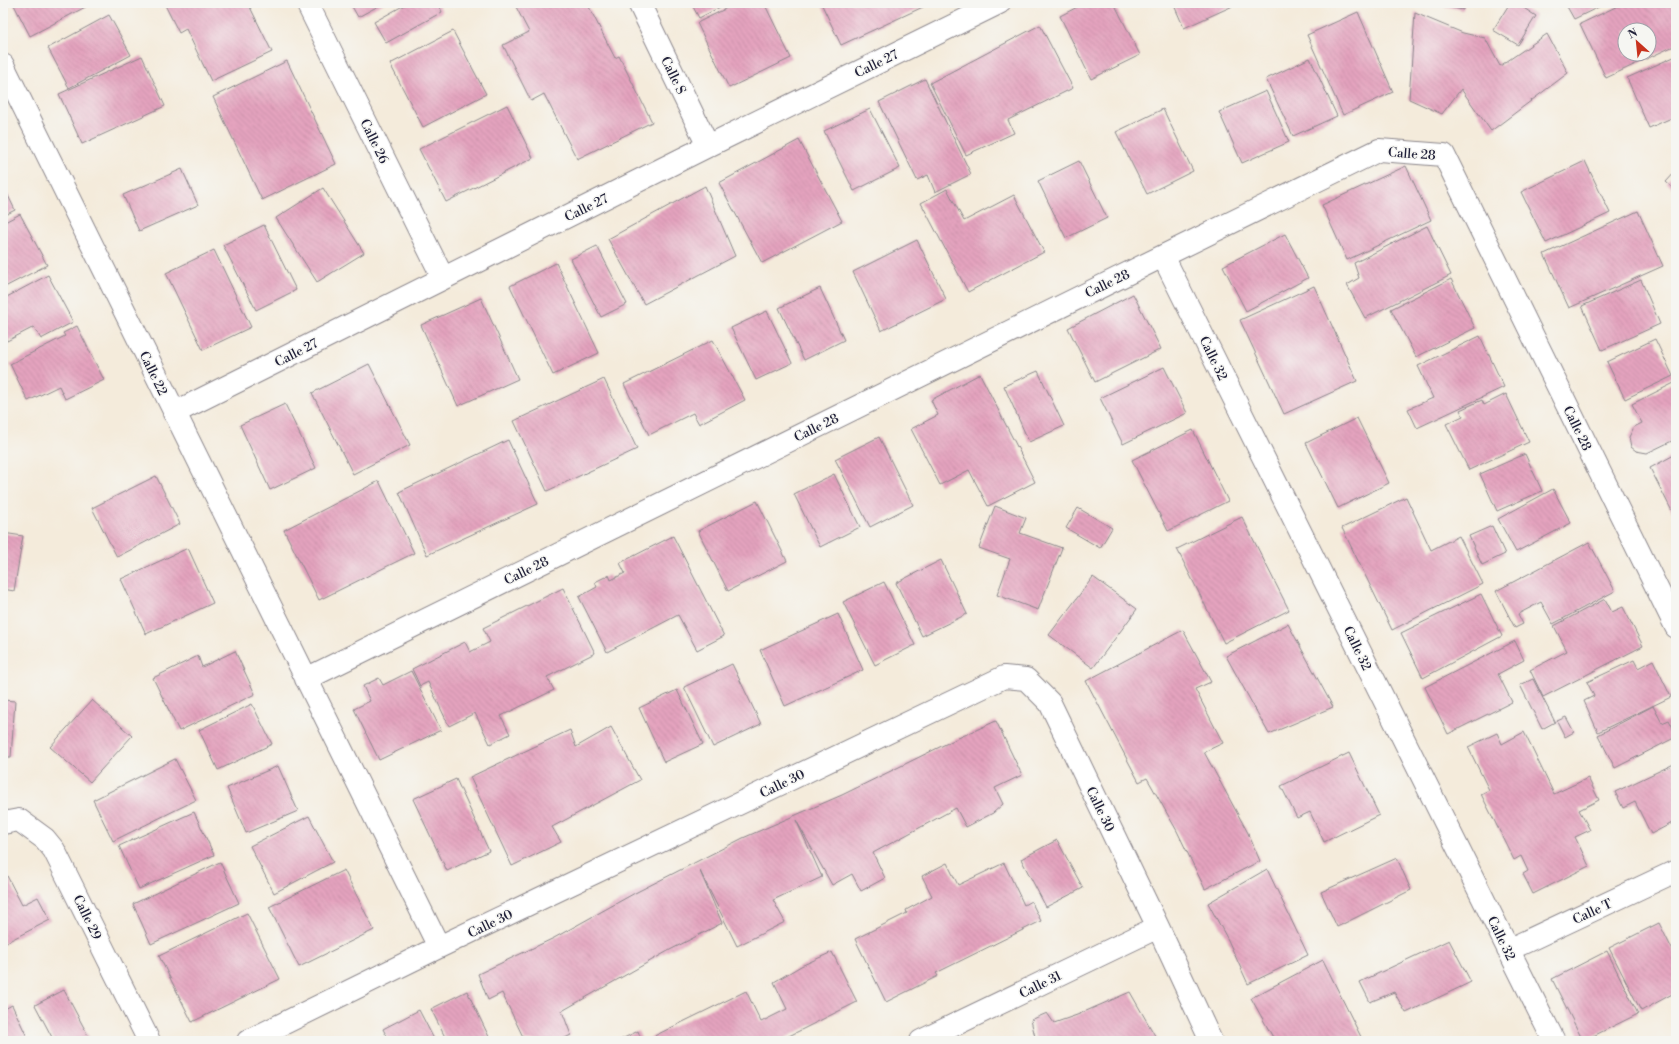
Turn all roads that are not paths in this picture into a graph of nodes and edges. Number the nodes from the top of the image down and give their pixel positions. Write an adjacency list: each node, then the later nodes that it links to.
1 (307, 3): 8 (street, Calle 26)
2 (639, 3): 6 (street, Calle S)
3 (999, 3): 4 (street, Calle 27)
4 (973, 9): 6 (street, Calle 27)
5 (3, 65): 9 (street, Calle 22)
6 (708, 146): 8 (street, Calle 27)
7 (1163, 256): 10 (street, Calle 28); 11 (street, Calle 28); 16 (street, Calle 32)
8 (443, 278): 9 (street, Calle 27)
9 (174, 413): 11 (street, Calle 22)
10 (1676, 626)
11 (306, 679): 15 (street, Calle 22)
12 (3, 823): 17 (street, Calle 29)
13 (1676, 871): 16 (street, Calle T)
14 (1158, 927): 15 (street, Calle 30); 19 (street, Calle 31); 20 (street, Calle 30)
15 (439, 947): 18 (street, Calle 30)
16 (1508, 950): 21 (street, Calle 32)
17 (149, 1041)
18 (248, 1041)
19 (921, 1041)
20 (1211, 1041)
21 (1554, 1041)

